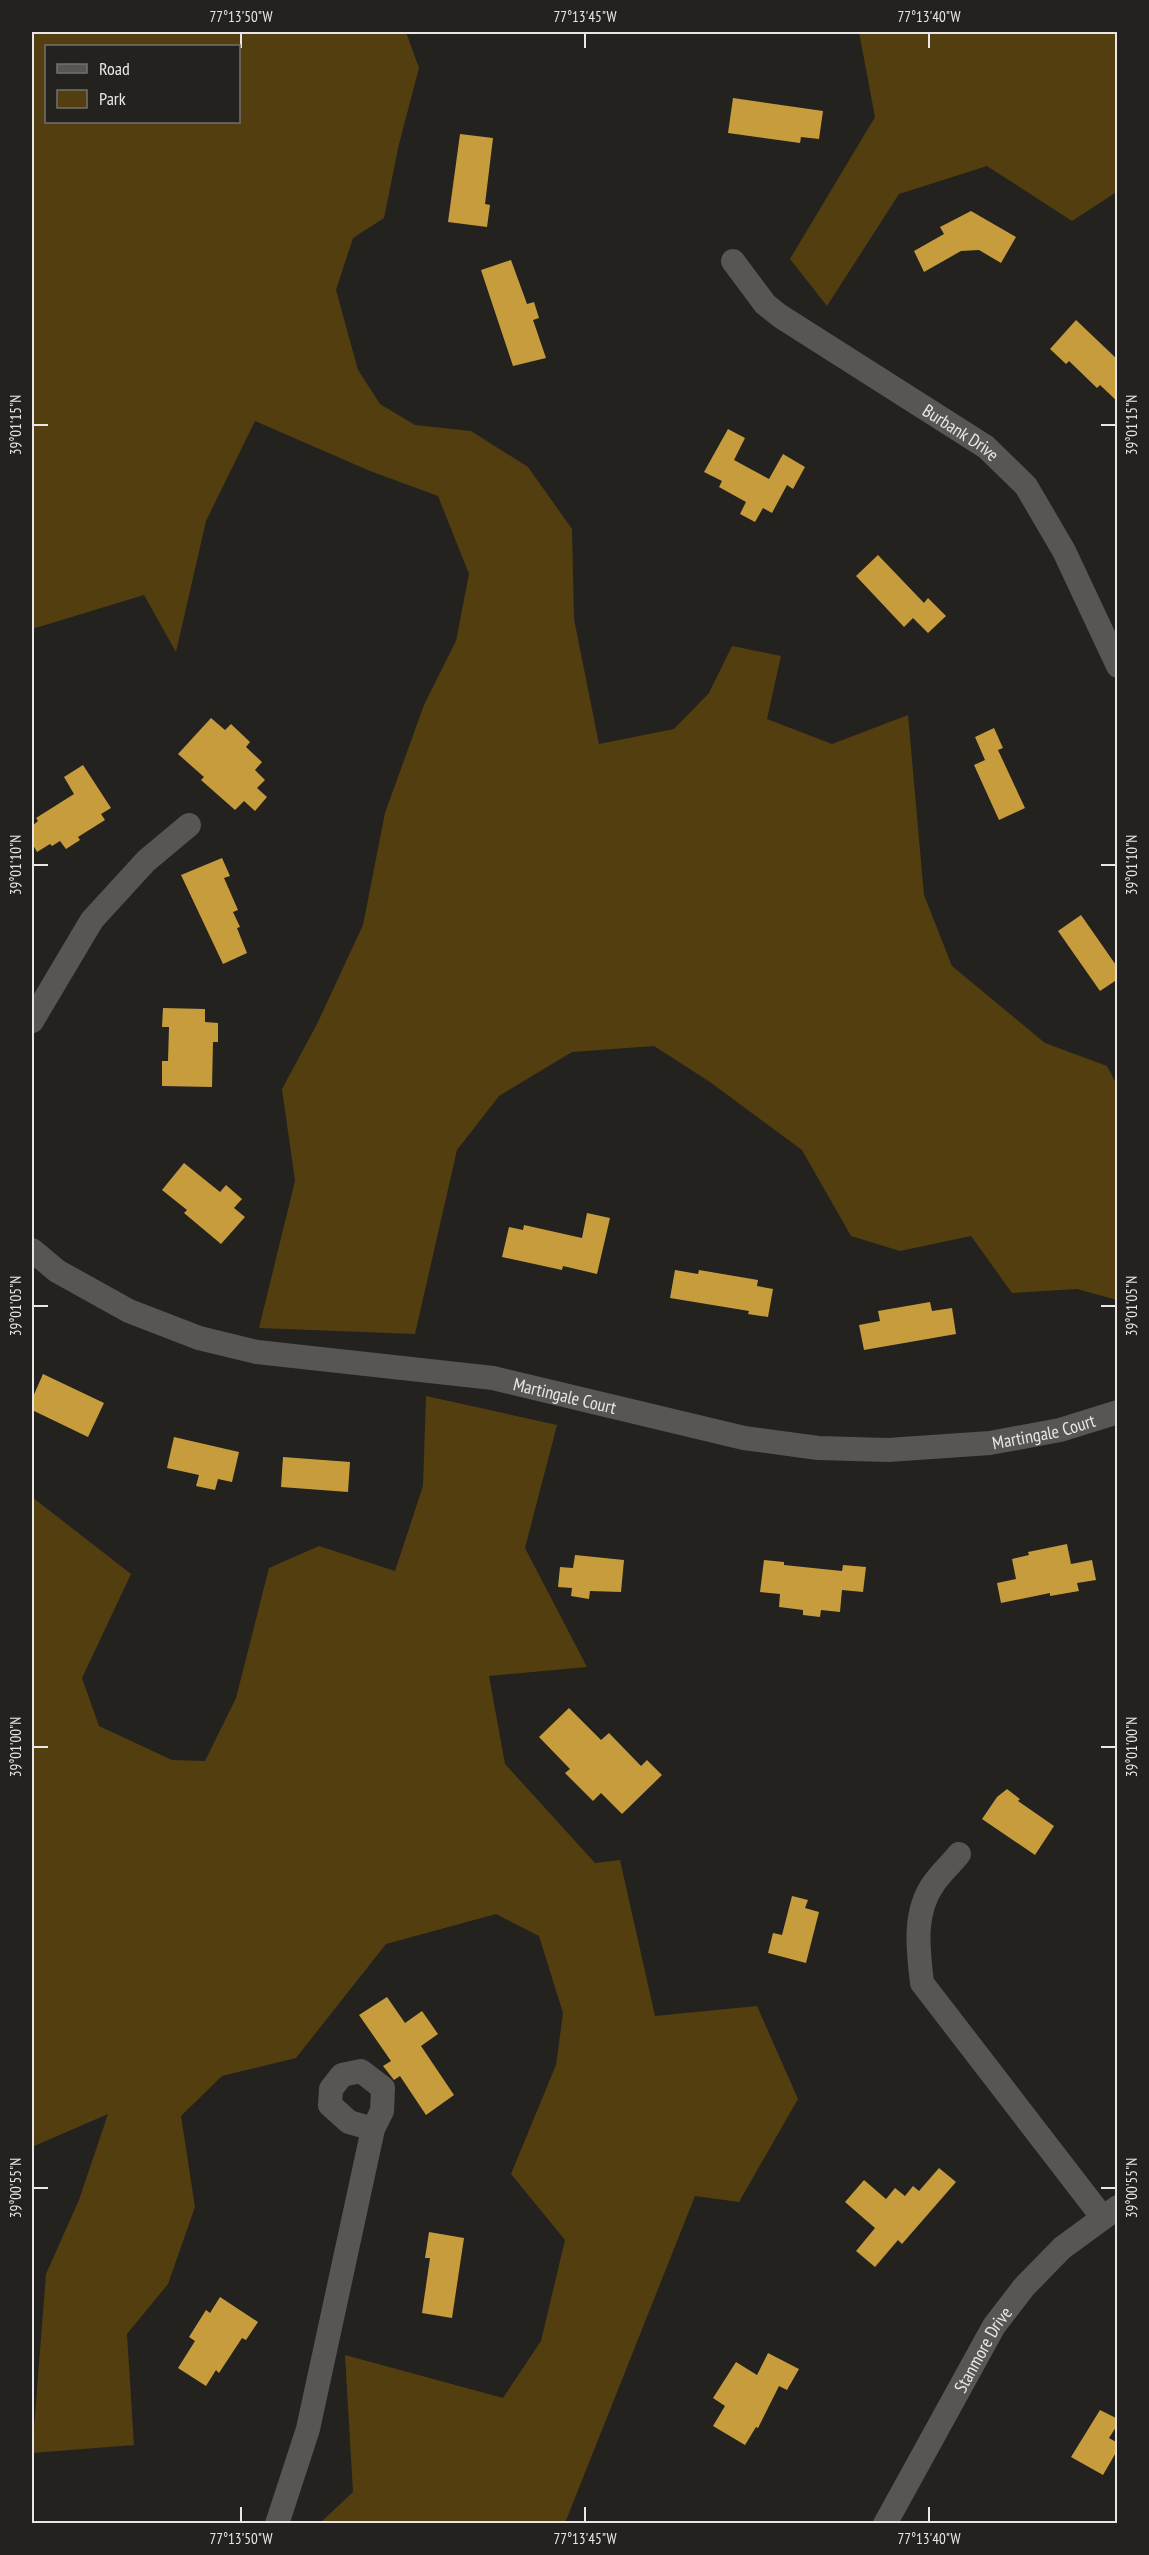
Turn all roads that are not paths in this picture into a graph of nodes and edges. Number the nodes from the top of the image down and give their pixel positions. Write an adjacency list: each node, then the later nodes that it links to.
1 (733, 261): 2 (street, Burbank Drive)
2 (1118, 666)
3 (189, 825): 4 (street)
4 (32, 1021)
5 (32, 1250): 6 (street, Martingale Court)
6 (1118, 1412)
7 (959, 1854): 9 (street)
8 (373, 2129): 10 (street)
9 (1110, 2212): 11 (street, Stanmore Drive)
10 (277, 2523)
11 (885, 2523)

